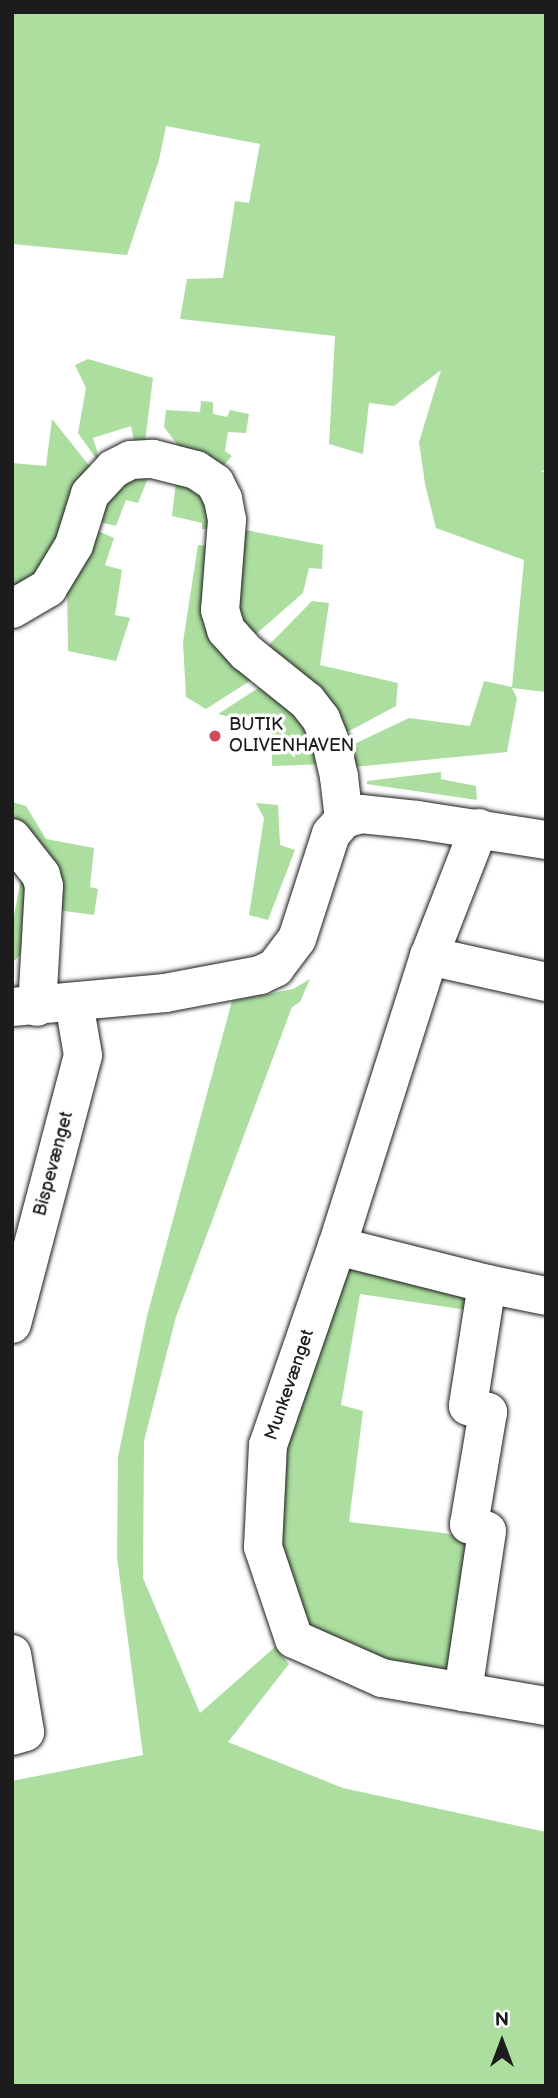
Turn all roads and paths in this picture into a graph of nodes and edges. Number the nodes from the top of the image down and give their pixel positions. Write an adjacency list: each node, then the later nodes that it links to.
1 (12, 609): 2 (street)
2 (344, 819): 3 (street); 8 (street)
3 (479, 828): 5 (street); 6 (street, Munkevænget)
4 (12, 838): 9 (street)
5 (546, 840)
6 (429, 956): 7 (street); 10 (street, Munkevænget)
7 (546, 982)
8 (74, 1003): 9 (street); 13 (street, Bispevænget)
9 (24, 1007)
10 (337, 1246): 11 (street); 15 (street, Munkevænget)
11 (487, 1283): 12 (street); 15 (street)
12 (546, 1296)
13 (12, 1324)
14 (12, 1654): 17 (street)
15 (463, 1692): 16 (street, Munkevænget)
16 (546, 1706)
17 (12, 1736)

